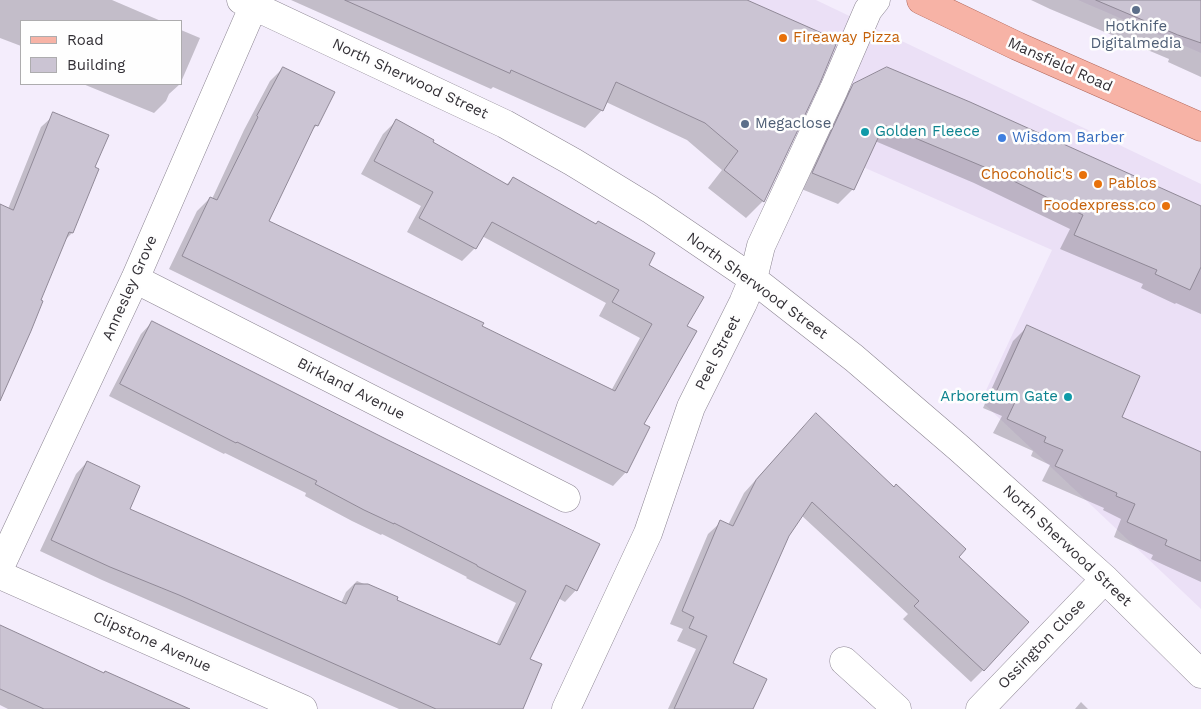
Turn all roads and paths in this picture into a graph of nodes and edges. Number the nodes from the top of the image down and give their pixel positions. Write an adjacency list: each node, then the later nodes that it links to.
1 (876, 0): 6 (street, Peel Street)
2 (920, 0): 4 (main road, Mansfield Road)
3 (248, 3): 5 (street, Annesley Grove); 6 (street, North Sherwood Street)
4 (1201, 127)
5 (135, 279): 7 (street, Birkland Avenue); 8 (street, Annesley Grove)
6 (753, 279): 10 (street, North Sherwood Street); 14 (street, Peel Street)
7 (566, 498)
8 (0, 567)
9 (0, 575): 13 (street, Clipstone Avenue)
10 (1104, 578): 12 (street, North Sherwood Street); 16 (street, Ossington Close)
11 (844, 661): 15 (street)
12 (1201, 674)
13 (303, 709)
14 (566, 709)
15 (897, 709)
16 (980, 709)

